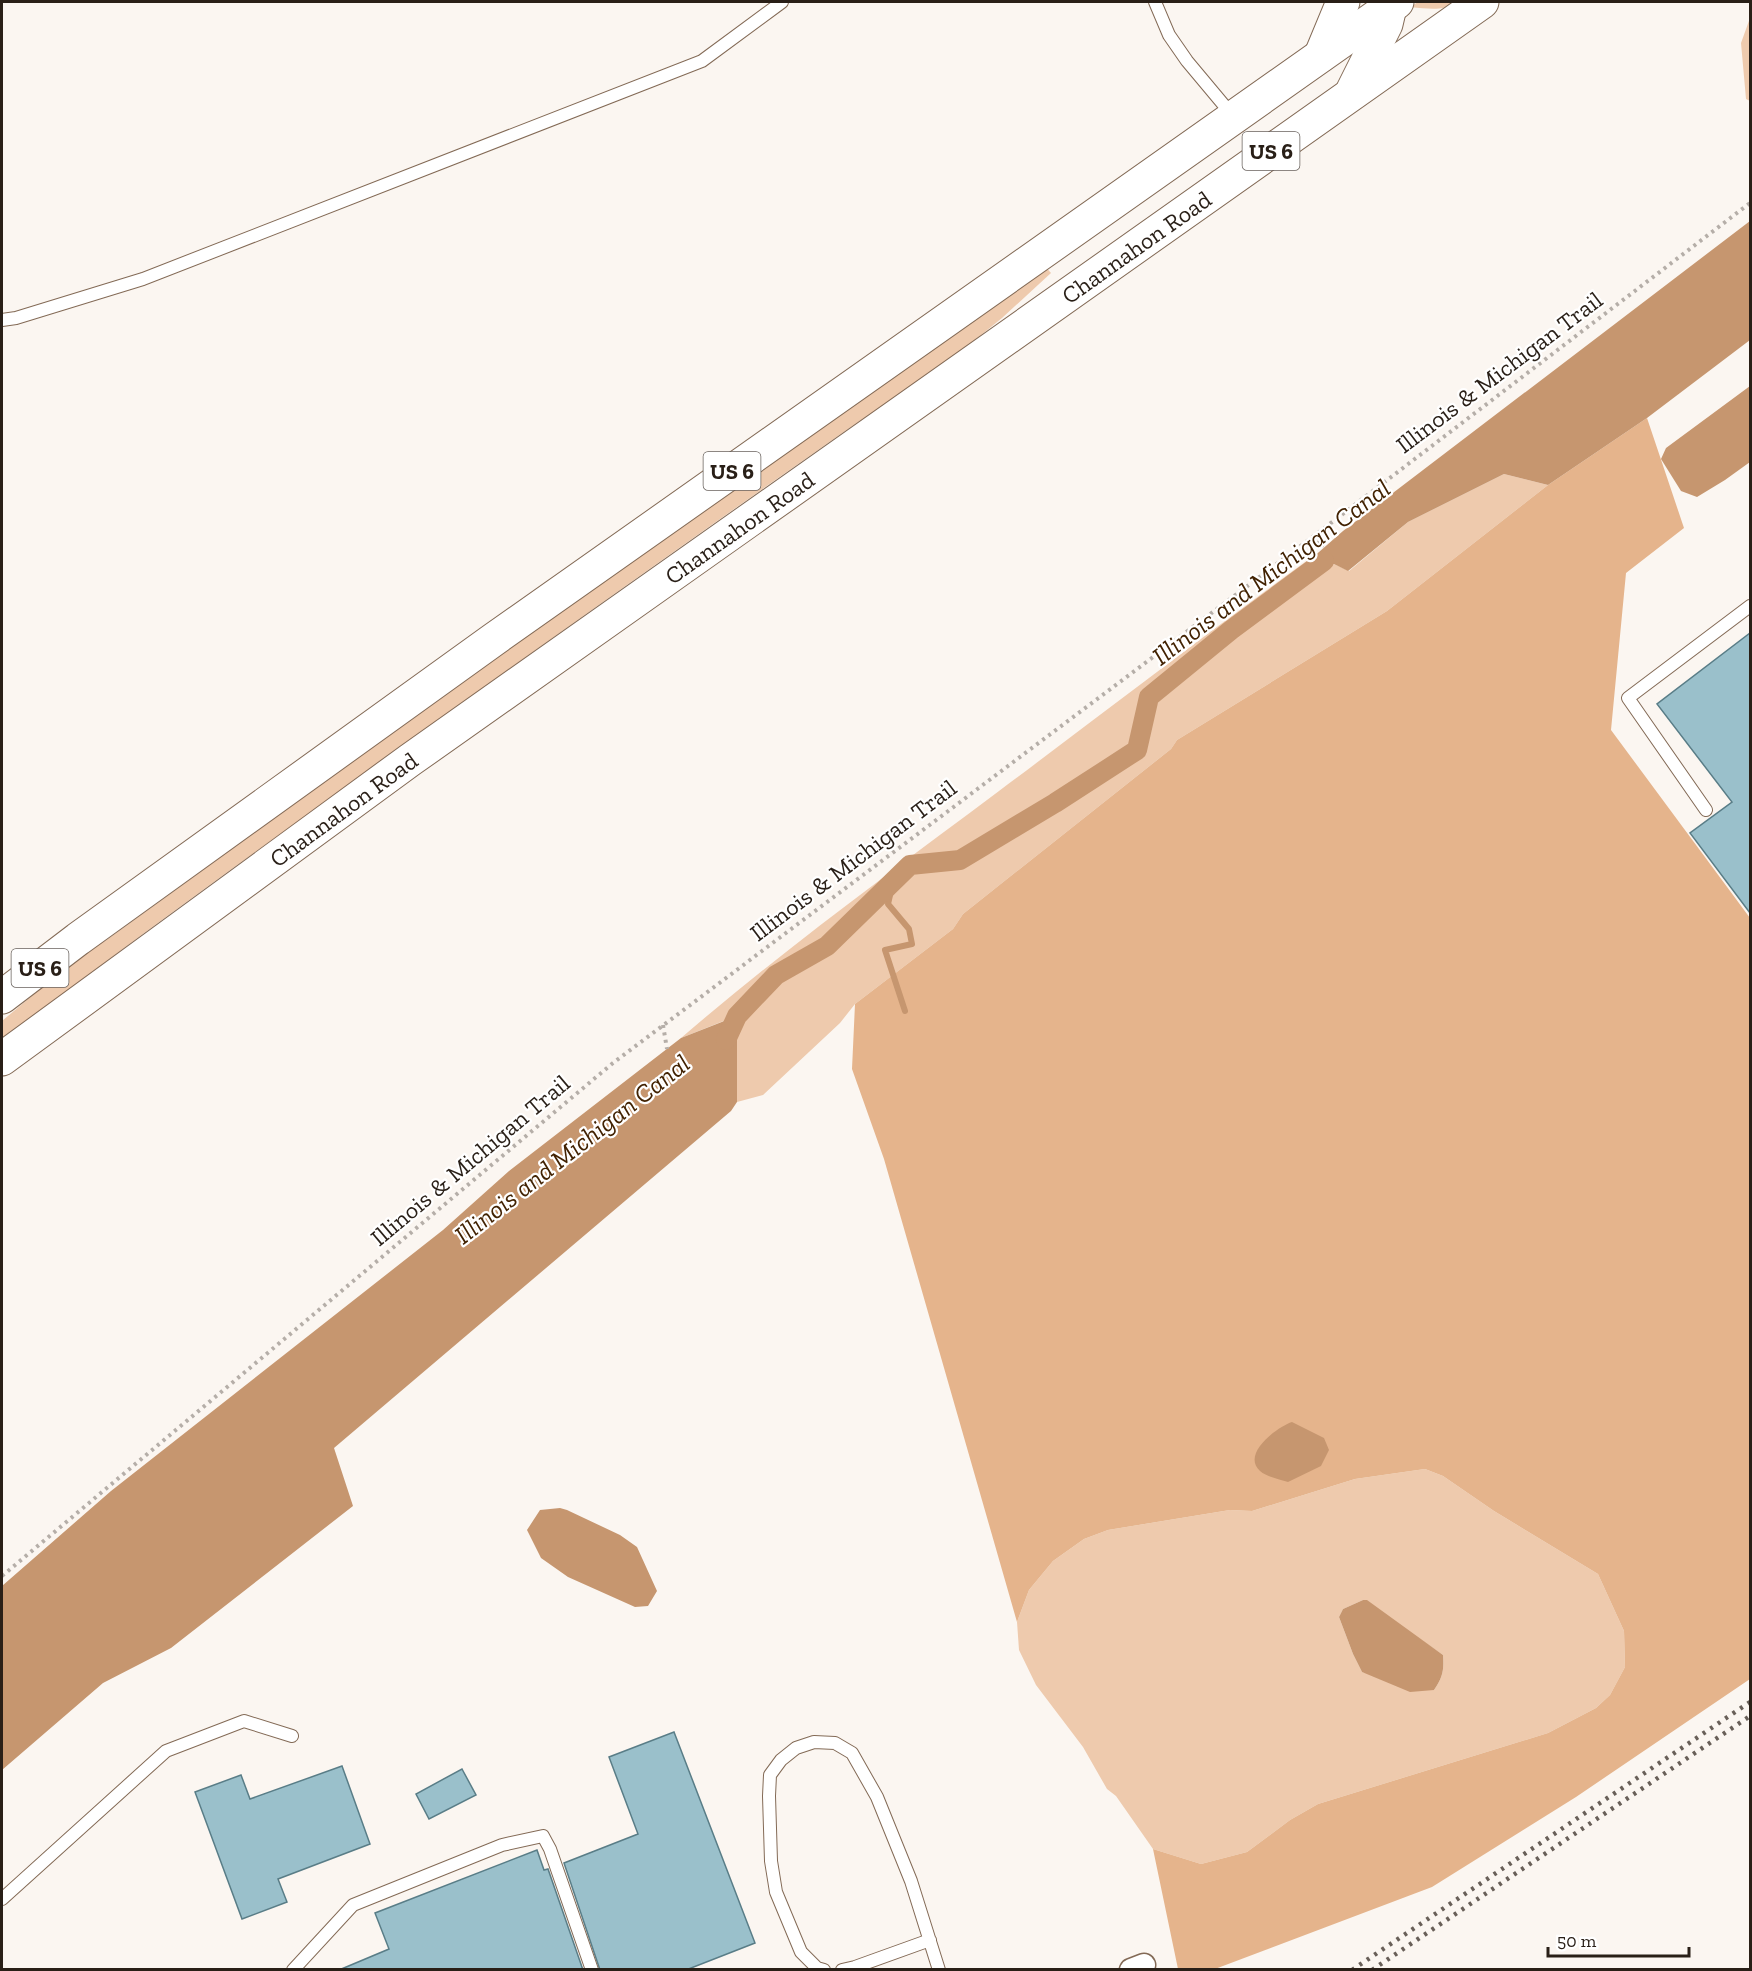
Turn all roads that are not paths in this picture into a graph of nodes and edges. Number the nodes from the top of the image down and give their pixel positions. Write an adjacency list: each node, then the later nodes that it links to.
1 (782, 2): 10 (lane)
2 (1155, 2): 9 (lane)
3 (1343, 2): 7 (main road)
4 (1482, 2): 6 (main road, Channahon Road / US 6)
5 (1390, 3): 6 (main road); 7 (main road, Channahon Road / US 6); 8 (main road)
6 (1451, 23): 8 (main road, Channahon Road / US 6)
7 (1321, 55): 9 (main road, Channahon Road / US 6)
8 (1351, 94): 14 (main road, Channahon Road / US 6)
9 (1233, 117): 13 (main road, Channahon Road / US 6)
10 (2, 320)
11 (1750, 606): 12 (lane)
12 (1706, 810)
13 (2, 997)
14 (2, 1059)
15 (292, 1736): 16 (lane)
16 (2, 1899)
17 (930, 1940): 20 (lane); 21 (lane); 22 (lane)
18 (293, 1970): 19 (lane)
19 (592, 1970)
20 (824, 1970)
21 (842, 1970)
22 (939, 1970)

